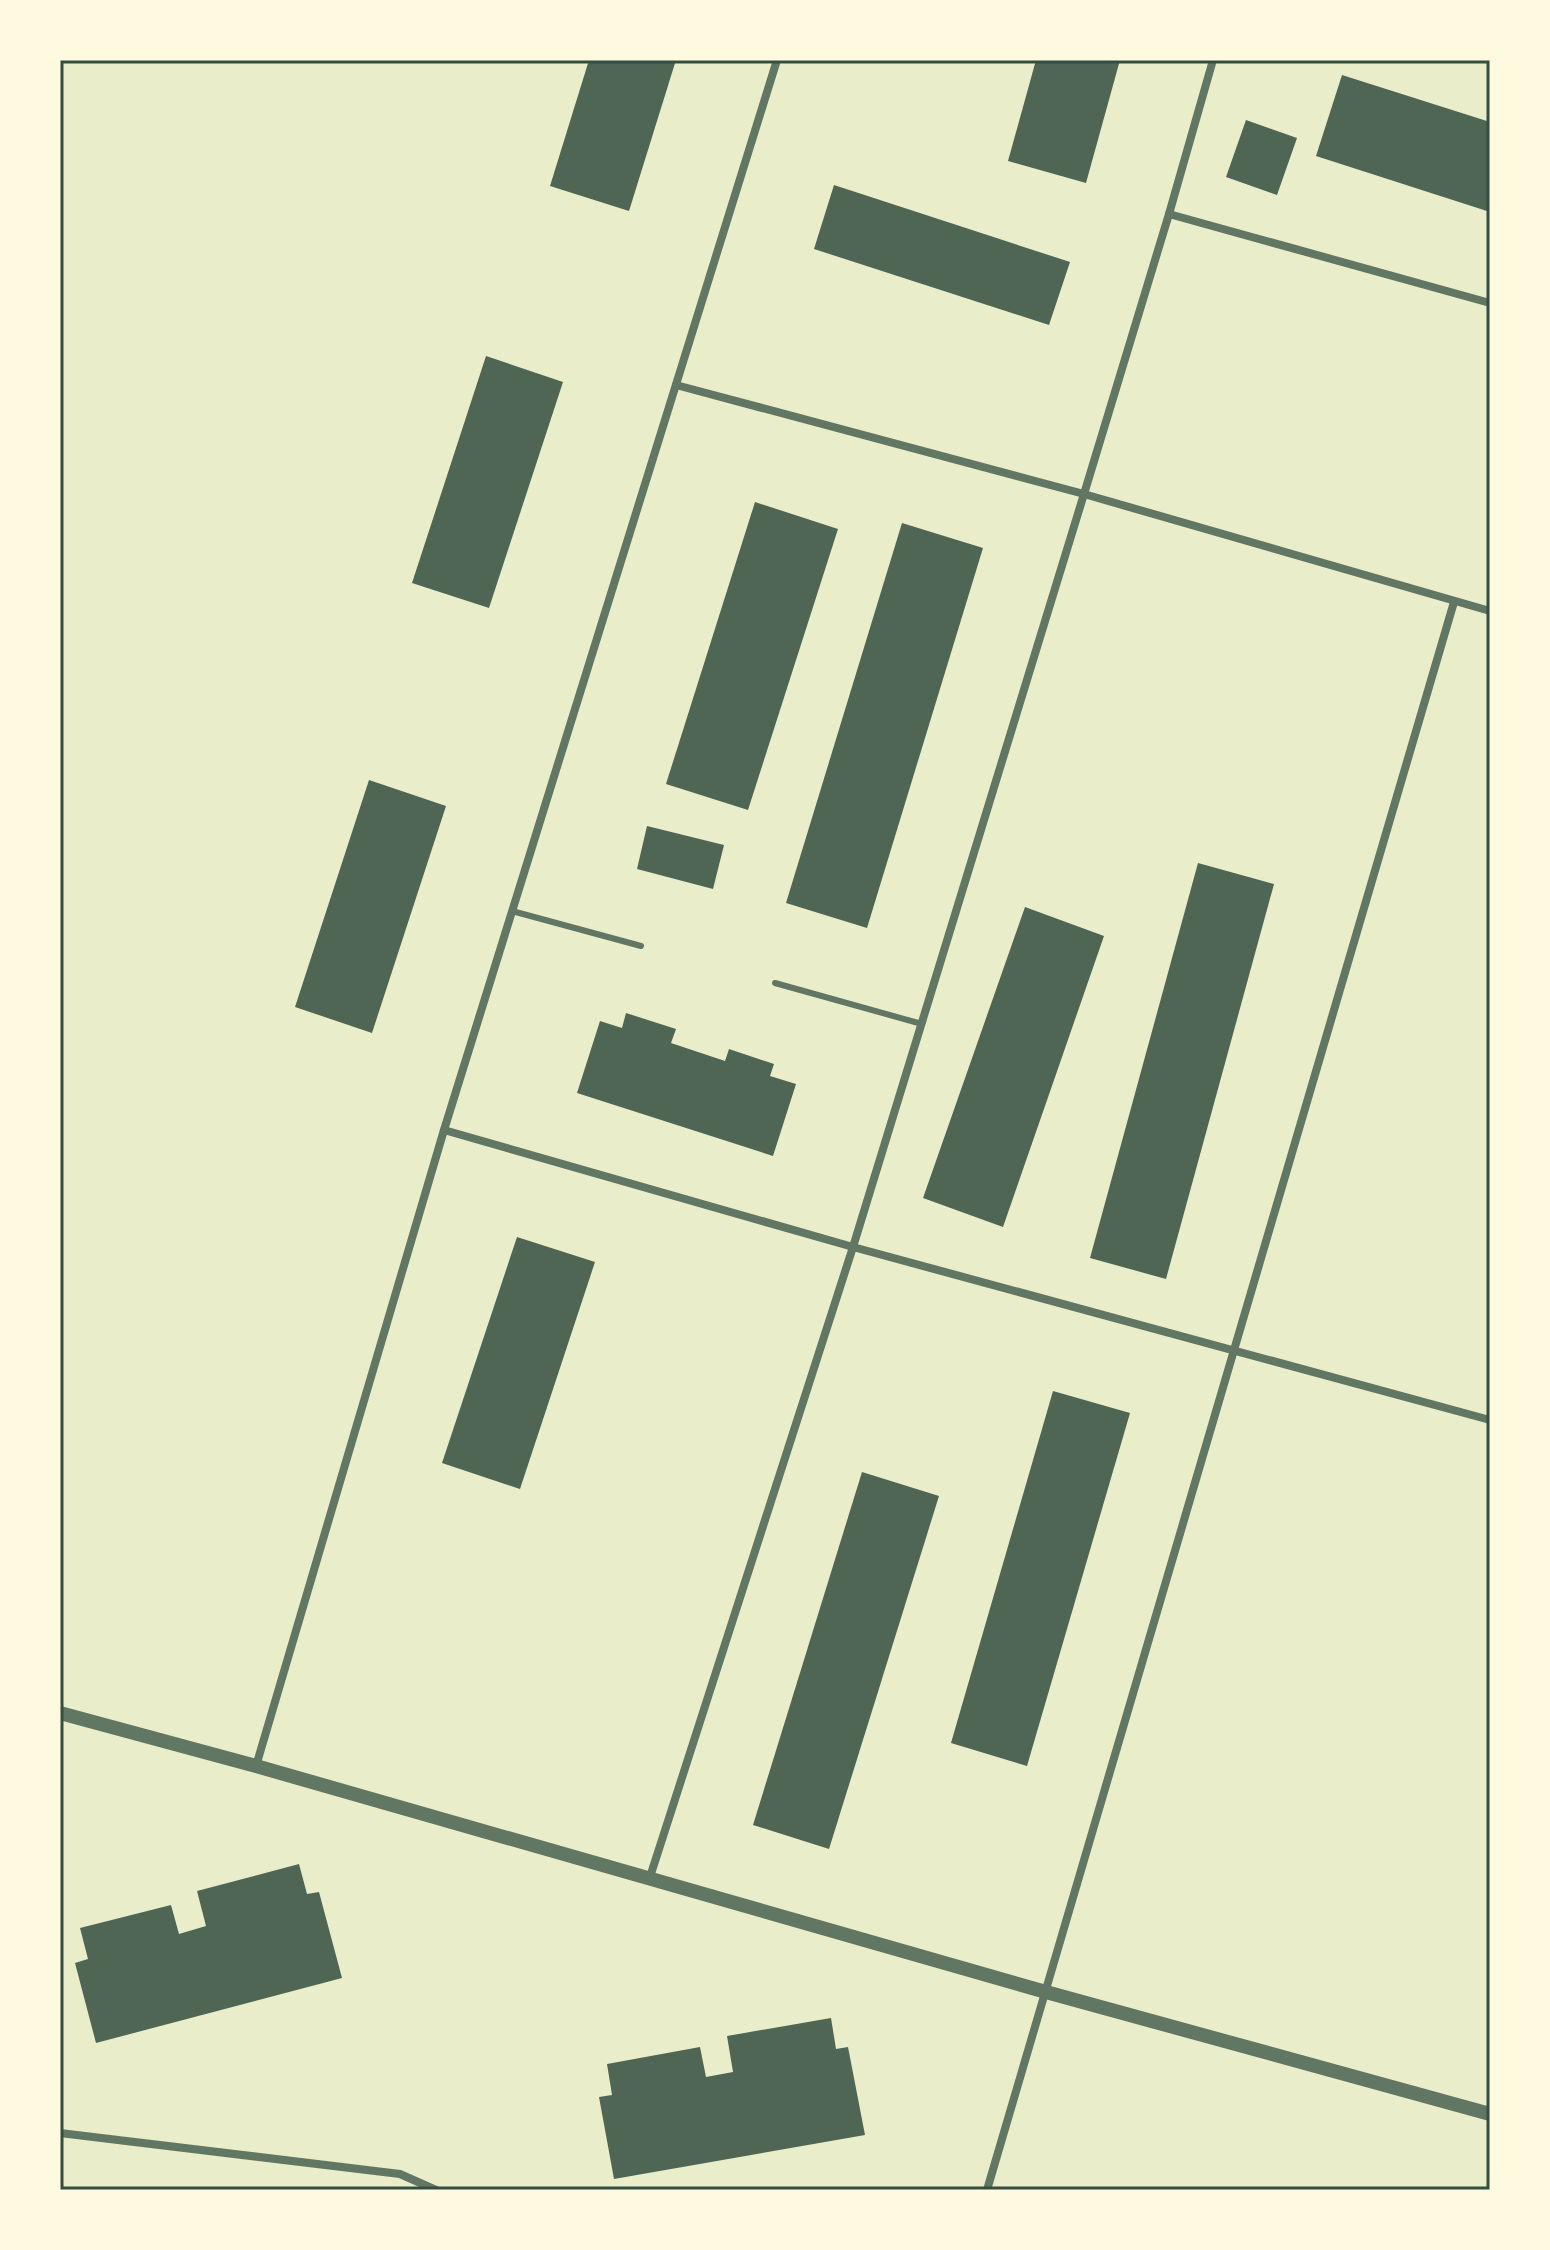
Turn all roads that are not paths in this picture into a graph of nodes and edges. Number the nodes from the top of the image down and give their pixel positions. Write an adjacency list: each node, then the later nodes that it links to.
1 (777, 60): 5 (street)
2 (1213, 60): 3 (street)
3 (1169, 214): 4 (street); 6 (street)
4 (1490, 303)
5 (676, 385): 6 (street); 9 (street)
6 (1084, 494): 7 (street); 12 (street)
7 (1454, 602): 8 (street); 15 (street)
8 (1490, 611)
9 (512, 911): 10 (lane); 13 (street)
10 (641, 946)
11 (775, 983): 12 (lane)
12 (922, 1024): 14 (street)
13 (444, 1130): 14 (street); 18 (street)
14 (853, 1247): 15 (street); 19 (street)
15 (1234, 1349): 16 (street); 20 (street)
16 (1490, 1420)
17 (61, 1716): 18 (street)
18 (256, 1766): 19 (street)
19 (649, 1880): 20 (street)
20 (1046, 1992): 21 (street); 24 (street)
21 (1490, 2114)
22 (60, 2133): 23 (street)
23 (436, 2190)
24 (987, 2190)

